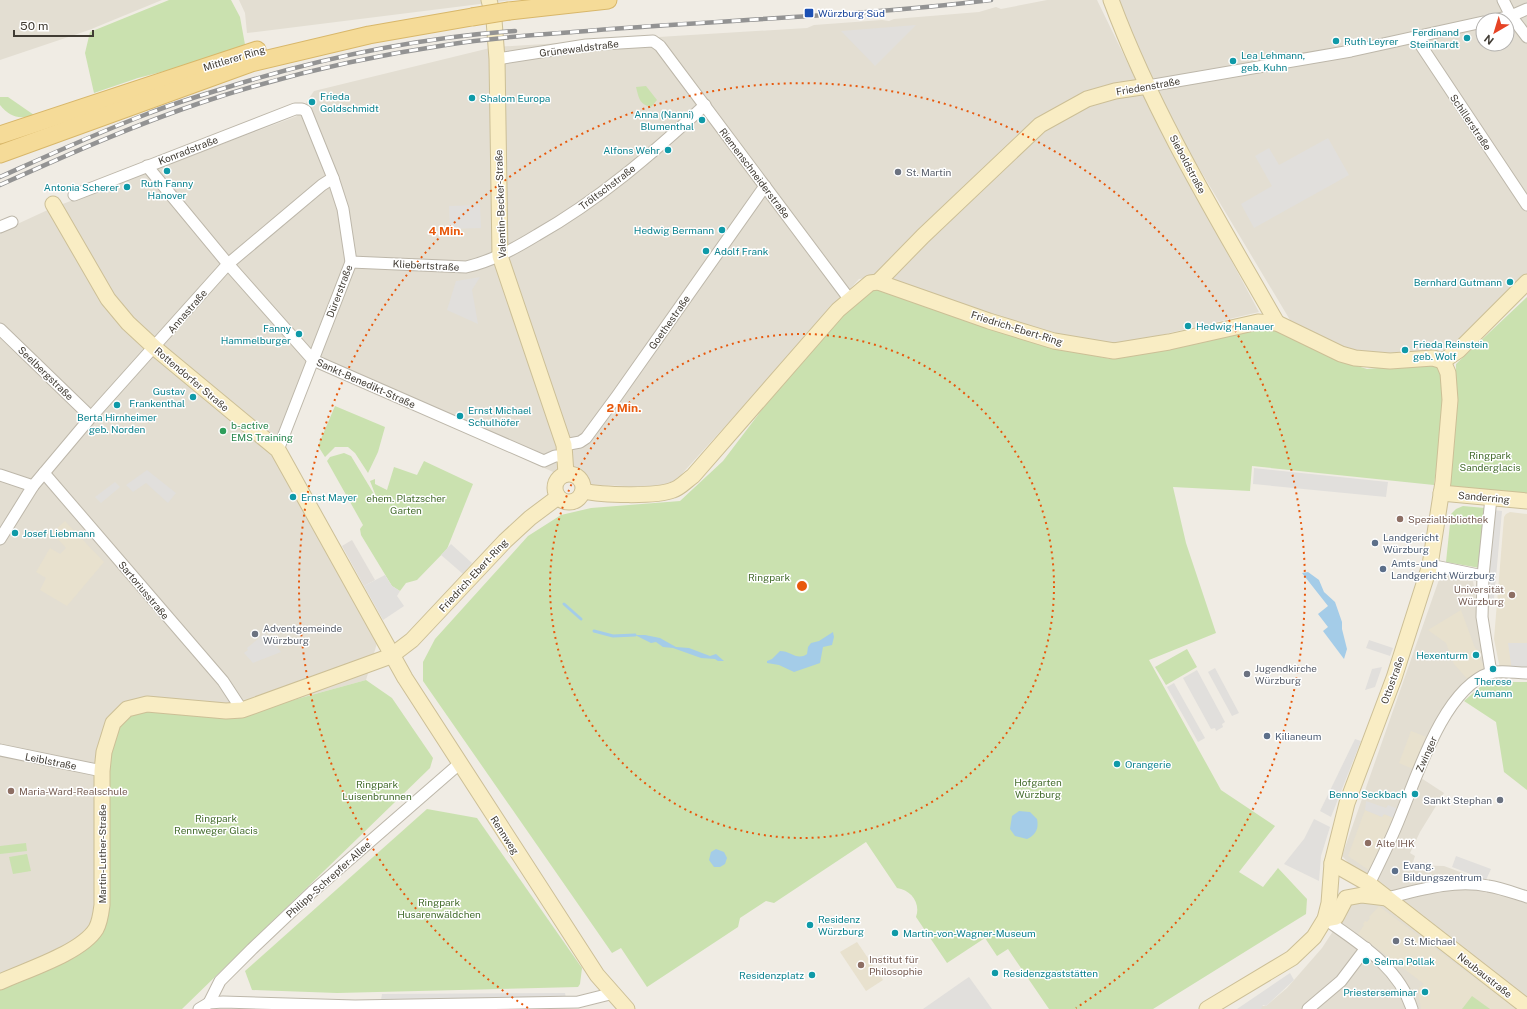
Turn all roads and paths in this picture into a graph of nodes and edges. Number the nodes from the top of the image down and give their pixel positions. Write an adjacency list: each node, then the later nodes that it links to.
1 (489, 0): 15 (street, Valentin-Becker-Straße)
2 (608, 0): 5 (main road)
3 (1111, 0): 16 (street, Sieboldstraße)
4 (1503, 0): 8 (street)
5 (507, 5): 7 (main road)
6 (1527, 9): 9 (street)
7 (470, 12): 19 (main road, Mittlerer Ring); 20 (main road, Mittlerer Ring)
8 (1509, 12)
9 (1515, 14)
10 (1515, 21): 13 (street)
11 (1475, 24): 12 (street, Friedenstraße)
12 (1419, 37): 16 (street, Friedenstraße); 27 (street, Schillerstraße)
13 (1527, 37)
14 (660, 46): 15 (street, Grünewaldstraße); 17 (street, Riemenschneiderstraße)
15 (497, 59): 30 (street, Valentin-Becker-Straße)
16 (1148, 86): 33 (street, Friedenstraße); 36 (street, Sieboldstraße)
17 (705, 105): 24 (street, Riemenschneiderstraße); 30 (street, Tröltschstraße)
18 (302, 109): 22 (street, Konradstraße); 23 (street, Dürerstraße)
19 (2, 131): 20 (street)
20 (17, 148): 21 (main road, Mittlerer Ring)
21 (0, 154)
22 (147, 166): 25 (street, Konradstraße); 32 (street, Sankt-Benedikt-Straße)
23 (333, 178): 31 (street, Dürerstraße); 32 (street, Annastraße)
24 (765, 186): 35 (street, Riemenschneiderstraße); 43 (street, Goethestraße)
25 (74, 194)
26 (53, 204): 38 (street, Rottendorfer Straße)
27 (1527, 205)
28 (12, 222): 29 (street)
29 (0, 227)
30 (500, 256): 31 (street, Kliebertstraße); 43 (street, Valentin-Becker-Straße)
31 (351, 262): 39 (street, Dürerstraße)
32 (228, 264): 38 (street, Annastraße); 39 (street, Sankt-Benedikt-Straße)
33 (878, 282): 35 (street); 36 (street, Friedrich-Ebert-Ring)
34 (1527, 282): 40 (street)
35 (850, 300): 48 (street)
36 (1277, 323): 40 (street, Friedrich-Ebert-Ring)
37 (0, 329): 41 (street, Seelbergstraße)
38 (155, 348): 41 (street, Annastraße); 42 (street, Rottendorfer Straße)
39 (313, 360): 42 (street, Dürerstraße); 43 (street, Sankt-Benedikt-Straße)
40 (1443, 362): 49 (street, Ottostraße)
41 (91, 417): 44 (street, Annastraße)
42 (278, 450): 56 (street, Rottendorfer Straße)
43 (565, 450): 45 (street, Valentin-Becker-Straße)
44 (44, 473): 47 (street, Annastraße); 59 (street, Sartoriusstraße)
45 (566, 474): 48 (street); 50 (street)
46 (0, 476): 47 (street)
47 (33, 486): 53 (street, Annastraße)
48 (583, 491): 50 (street)
49 (1441, 493): 51 (street, Sanderring); 54 (street, Ottostraße)
50 (558, 497): 56 (street, Friedrich-Ebert-Ring)
51 (1491, 498): 52 (street, Sanderring); 55 (street)
52 (1527, 501)
53 (0, 539)
54 (1430, 565): 55 (street); 63 (street, Ottostraße)
55 (1483, 576): 57 (street)
56 (391, 656): 59 (street, Martin-Luther-Straße); 61 (street, Rennweg)
57 (1491, 673): 58 (street); 64 (street, Zwinger)
58 (1527, 673)
59 (242, 710): 62 (street, Martin-Luther-Straße)
60 (0, 750): 62 (street, Leiblstraße)
61 (459, 764): 72 (street, Rennweg); 73 (street, Philipp-Schrepfer-Allee)
62 (102, 771): 71 (street, Martin-Luther-Straße)
63 (1332, 863): 64 (street, Neubaustraße); 65 (street, Ottostraße)
64 (1369, 884): 66 (street, Neubaustraße)
65 (1330, 886): 68 (street); 69 (street, Ottostraße)
66 (1387, 898): 67 (street); 68 (street); 75 (street, Neubaustraße)
67 (1527, 898)
68 (1344, 900): 69 (street)
69 (1325, 919): 70 (street); 78 (street)
70 (1366, 948): 79 (street); 80 (street)
71 (0, 982)
72 (614, 993): 74 (street); 77 (street, Rennweg)
73 (209, 1004): 74 (street); 76 (street)
74 (355, 1007)
75 (1527, 1007)
76 (198, 1009)
77 (627, 1009)
78 (1207, 1009)
79 (1308, 1009)
80 (1412, 1009)

